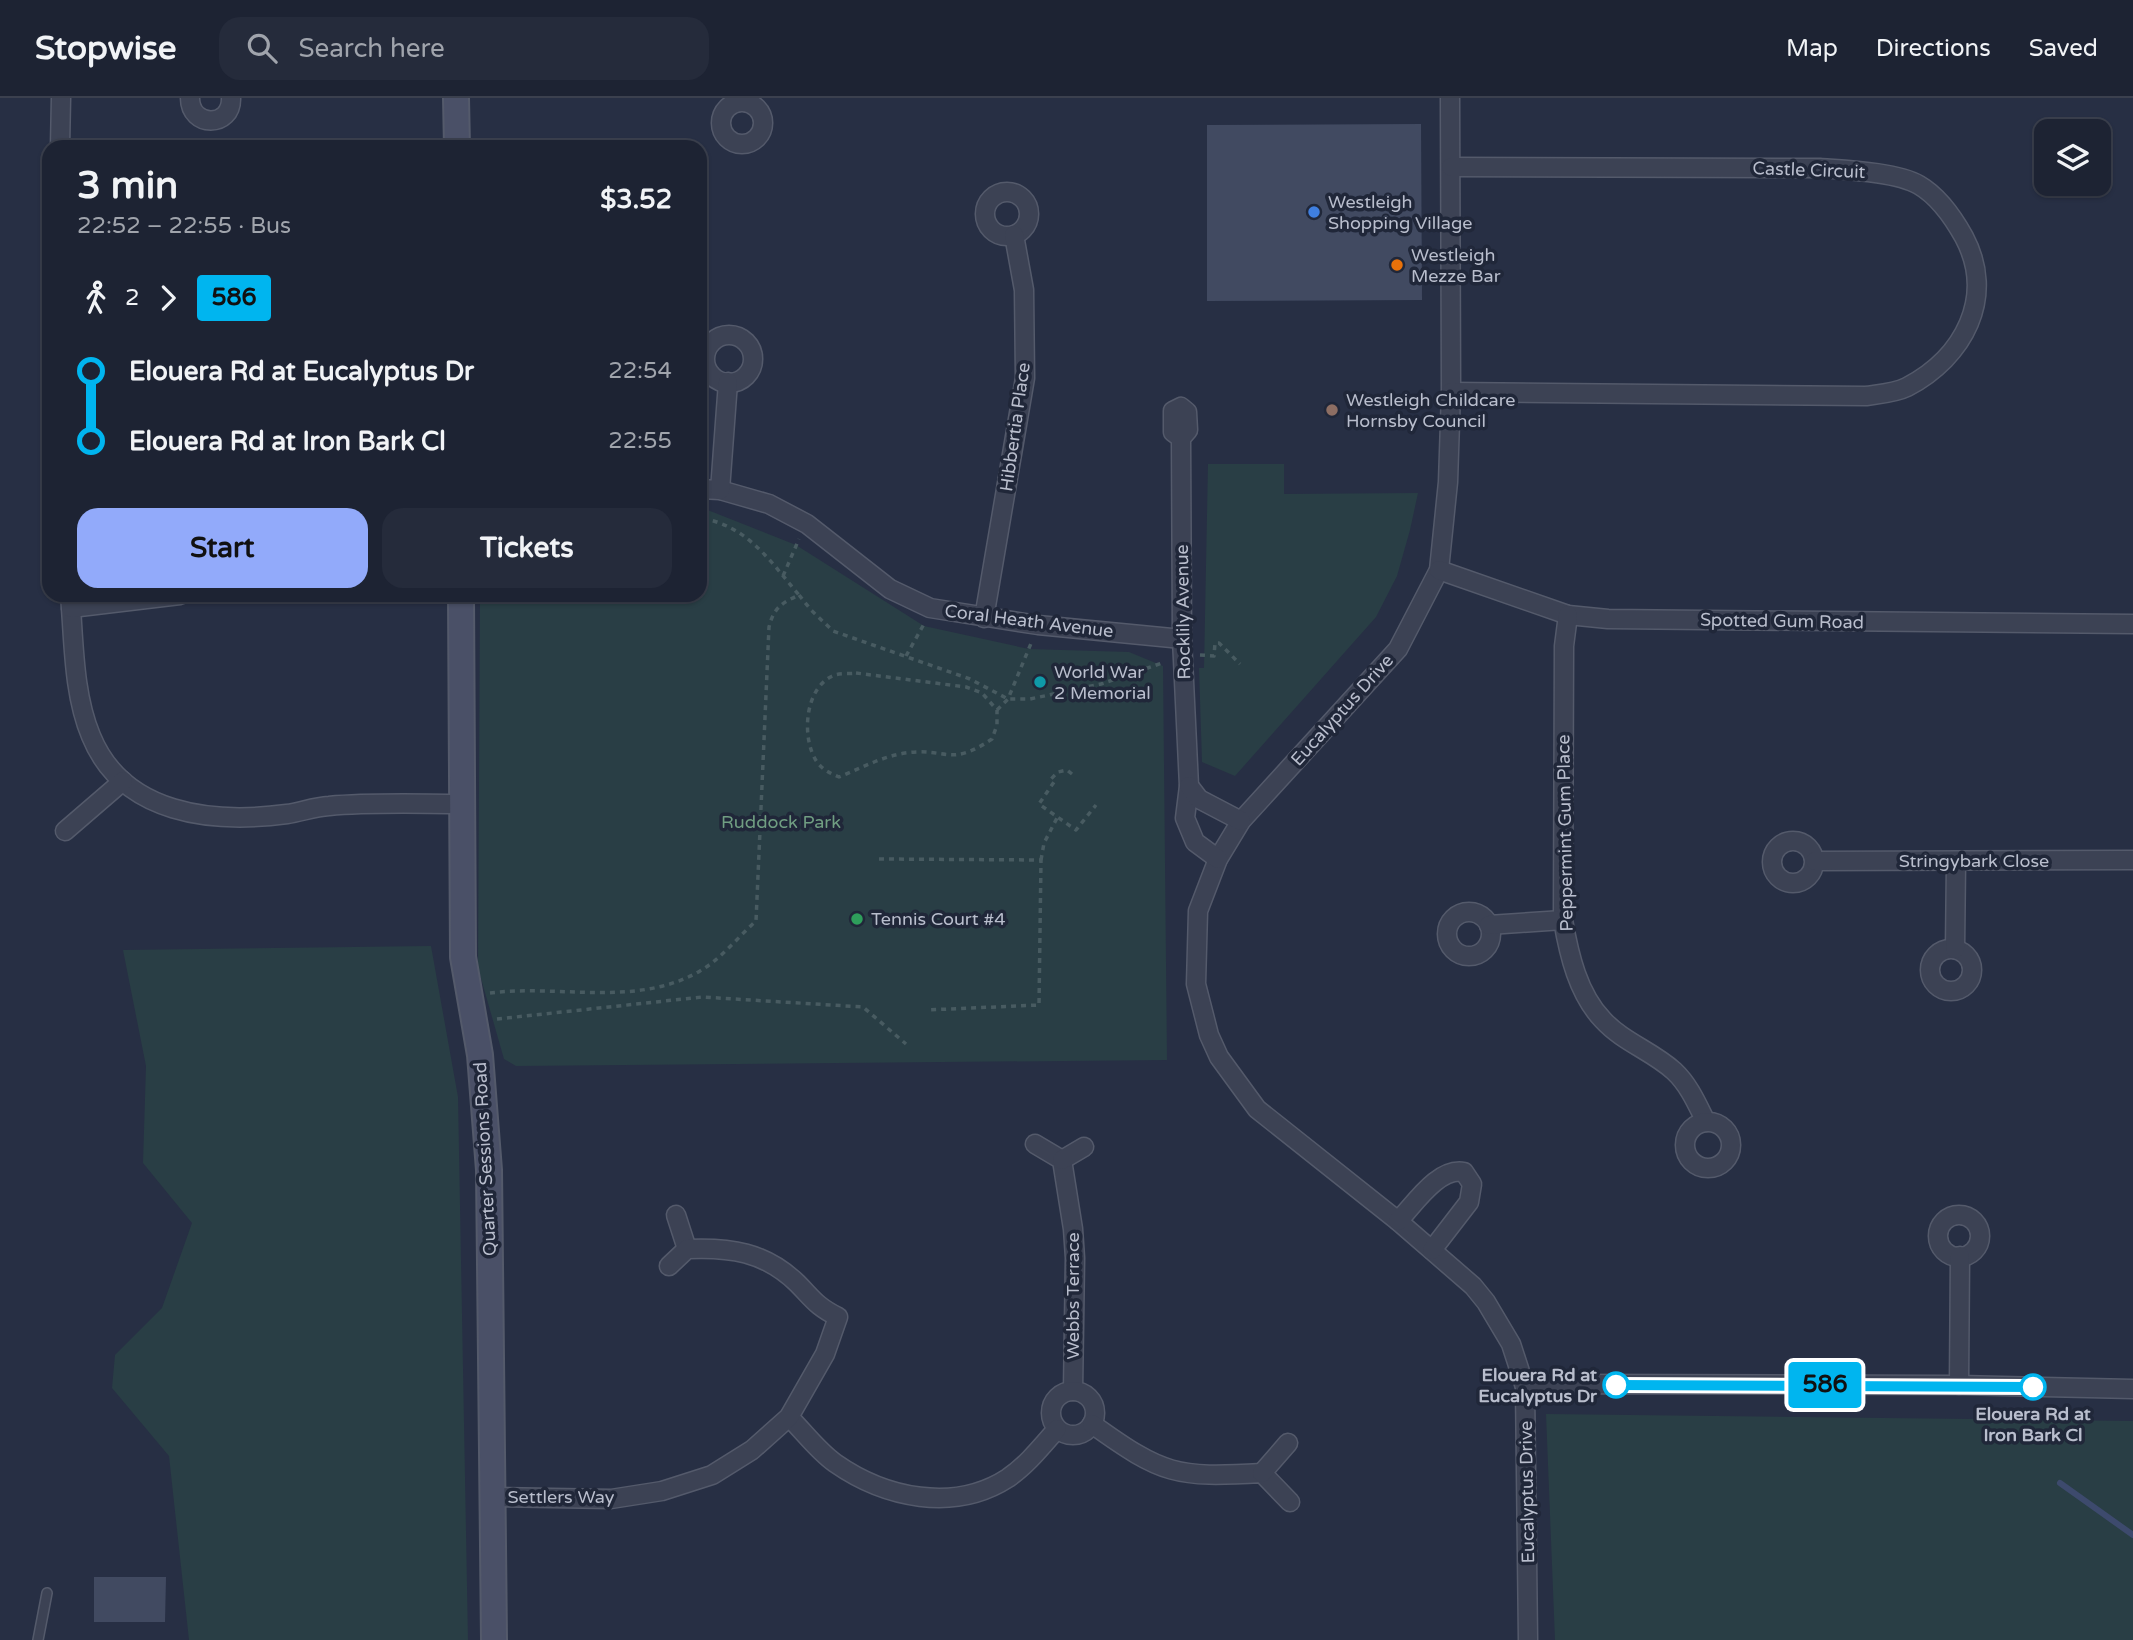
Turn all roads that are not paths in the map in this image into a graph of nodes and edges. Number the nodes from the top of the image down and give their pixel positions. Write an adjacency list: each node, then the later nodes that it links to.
1 (61, 98): 6 (street)
2 (190, 98): 3 (street)
3 (231, 98)
4 (456, 98): 7 (main road)
5 (1450, 98): 8 (street, Eucalyptus Drive)
6 (60, 140)
7 (457, 140)
8 (1451, 167): 11 (street, Eucalyptus Drive); 11 (street, Castle Circuit)
9 (1014, 235): 19 (street, Hibbertia Place)
10 (728, 382): 14 (street)
11 (1451, 392): 15 (street, Eucalyptus Drive)
12 (1181, 438): 21 (street, Rocklily Avenue)
13 (707, 489): 14 (street, Coral Heath Avenue)
14 (720, 490): 19 (street, Coral Heath Avenue)
15 (1439, 570): 18 (street, Spotted Gum Road); 25 (street, Eucalyptus Drive)
16 (70, 602): 22 (street)
17 (461, 602): 24 (main road, Quarter Sessions Road)
18 (1568, 615): 20 (street, Spotted Gum Road); 31 (street, Peppermint Gum Place)
19 (984, 618): 21 (street, Coral Heath Avenue)
20 (2133, 624)
21 (1182, 647): 23 (street, Rocklily Avenue)
22 (123, 781): 24 (street); 26 (street)
23 (1189, 786): 25 (street); 27 (street, Rocklily Avenue)
24 (461, 804): 53 (main road, Quarter Sessions Road)
25 (1241, 821): 27 (street, Eucalyptus Drive)
26 (65, 831)
27 (1218, 859): 39 (street, Eucalyptus Drive)
28 (2133, 860): 30 (street, Stringybark Close)
29 (1815, 861): 30 (street, Stringybark Close)
30 (1956, 862): 33 (street)
31 (1563, 920): 32 (street); 34 (street, Peppermint Gum Place)
32 (1489, 925)
33 (1955, 949)
34 (1706, 1122)
35 (1035, 1144): 37 (street)
36 (1084, 1147): 37 (street)
37 (1062, 1160): 47 (street, Webbs Terrace)
38 (676, 1215): 40 (street)
39 (1398, 1221): 41 (street, Eucalyptus Drive); 41 (street)
40 (687, 1249): 43 (street); 48 (street, Settlers Way)
41 (1432, 1250): 45 (street, Eucalyptus Drive)
42 (1960, 1256): 44 (street)
43 (669, 1266)
44 (1959, 1385): 45 (street); 46 (street)
45 (1525, 1387): 58 (street, Eucalyptus Drive)
46 (2133, 1389)
47 (1073, 1391): 49 (street); 50 (street)
48 (789, 1417): 50 (street); 53 (street, Settlers Way)
49 (1092, 1424): 50 (street); 52 (street)
50 (1057, 1429)
51 (1288, 1443): 52 (street)
52 (1262, 1473): 54 (street)
53 (493, 1497): 57 (main road, Quarter Sessions Road)
54 (1290, 1502)
55 (47, 1593): 56 (lane)
56 (38, 1640)
57 (494, 1640)
58 (1528, 1640)

